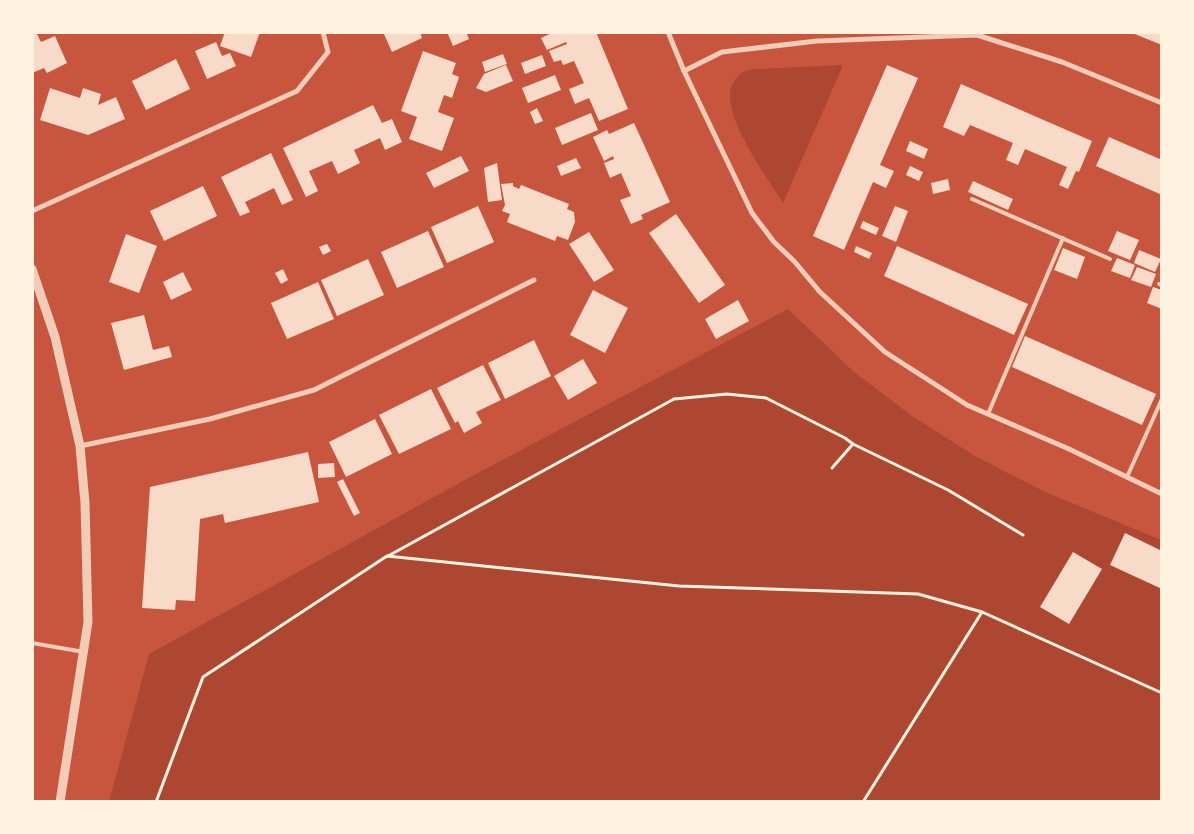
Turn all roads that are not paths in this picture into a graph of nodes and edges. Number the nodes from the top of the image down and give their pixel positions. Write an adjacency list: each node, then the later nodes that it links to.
1 (323, 32): 6 (street)
2 (668, 32): 3 (street)
3 (684, 71): 4 (street); 12 (street)
4 (1162, 103)
5 (972, 199): 7 (lane)
6 (32, 211)
7 (1063, 238): 8 (lane); 12 (lane)
8 (1110, 259)
9 (32, 268): 13 (street)
10 (534, 280): 13 (street)
11 (1162, 399): 14 (lane)
12 (988, 414): 14 (street)
13 (80, 446): 17 (street)
14 (1127, 477): 15 (street)
15 (1162, 494)
16 (32, 643): 17 (lane)
17 (84, 652): 18 (street)
18 (60, 802)

